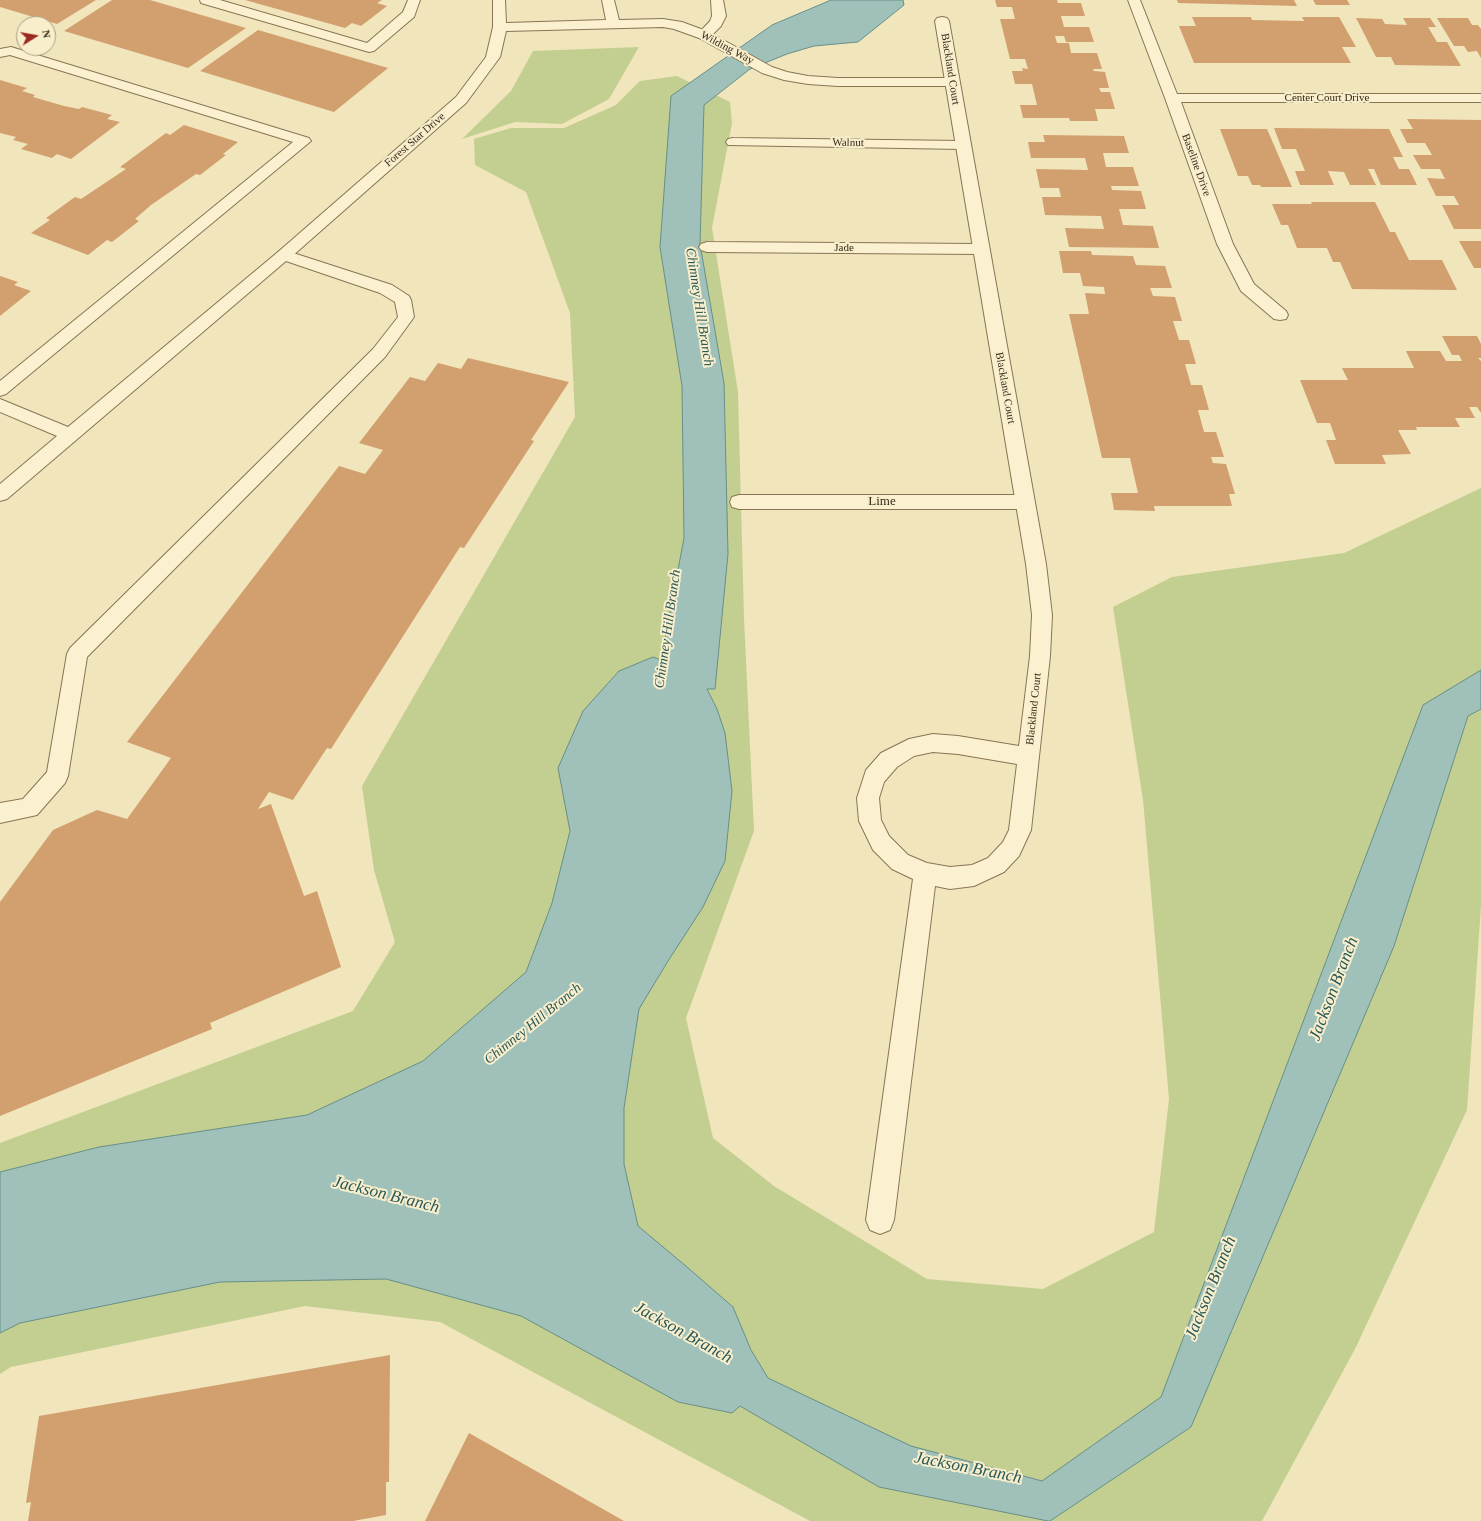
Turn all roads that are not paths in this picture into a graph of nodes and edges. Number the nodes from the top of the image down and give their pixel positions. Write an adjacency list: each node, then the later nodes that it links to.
1 (206, 0): 2 (street)
2 (414, 0)
3 (499, 0): 9 (street, Forest Star Drive)
4 (608, 0): 8 (street)
5 (717, 0): 10 (street)
6 (1134, 0): 13 (street, Baseline Drive)
7 (942, 21): 12 (street, Blackland Court)
8 (613, 23): 9 (street, Wilding Way); 10 (street, Wilding Way)
9 (500, 27): 19 (street, Forest Star Drive)
10 (704, 35): 12 (street, Wilding Way)
11 (0, 53): 21 (street)
12 (952, 82): 16 (street, Blackland Court)
13 (1172, 98): 14 (street, Center Court Drive); 20 (street, Baseline Drive)
14 (1481, 98)
15 (733, 142): 16 (street, Walnut)
16 (962, 145): 18 (street, Blackland Court)
17 (707, 247): 18 (street, Jade)
18 (980, 249): 26 (street, Blackland Court)
19 (284, 255): 23 (street, Forest Star Drive); 28 (street)
20 (1280, 315)
21 (0, 390)
22 (0, 405): 23 (street)
23 (70, 435): 24 (street, Forest Star Drive)
24 (0, 494)
25 (740, 502): 26 (street, Lime)
26 (1025, 502): 27 (street, Blackland Court)
27 (1029, 757): 29 (street, Blackland Court); 29 (street, Blackland Court)
28 (0, 814)
29 (925, 873): 30 (street)
30 (880, 1220)

